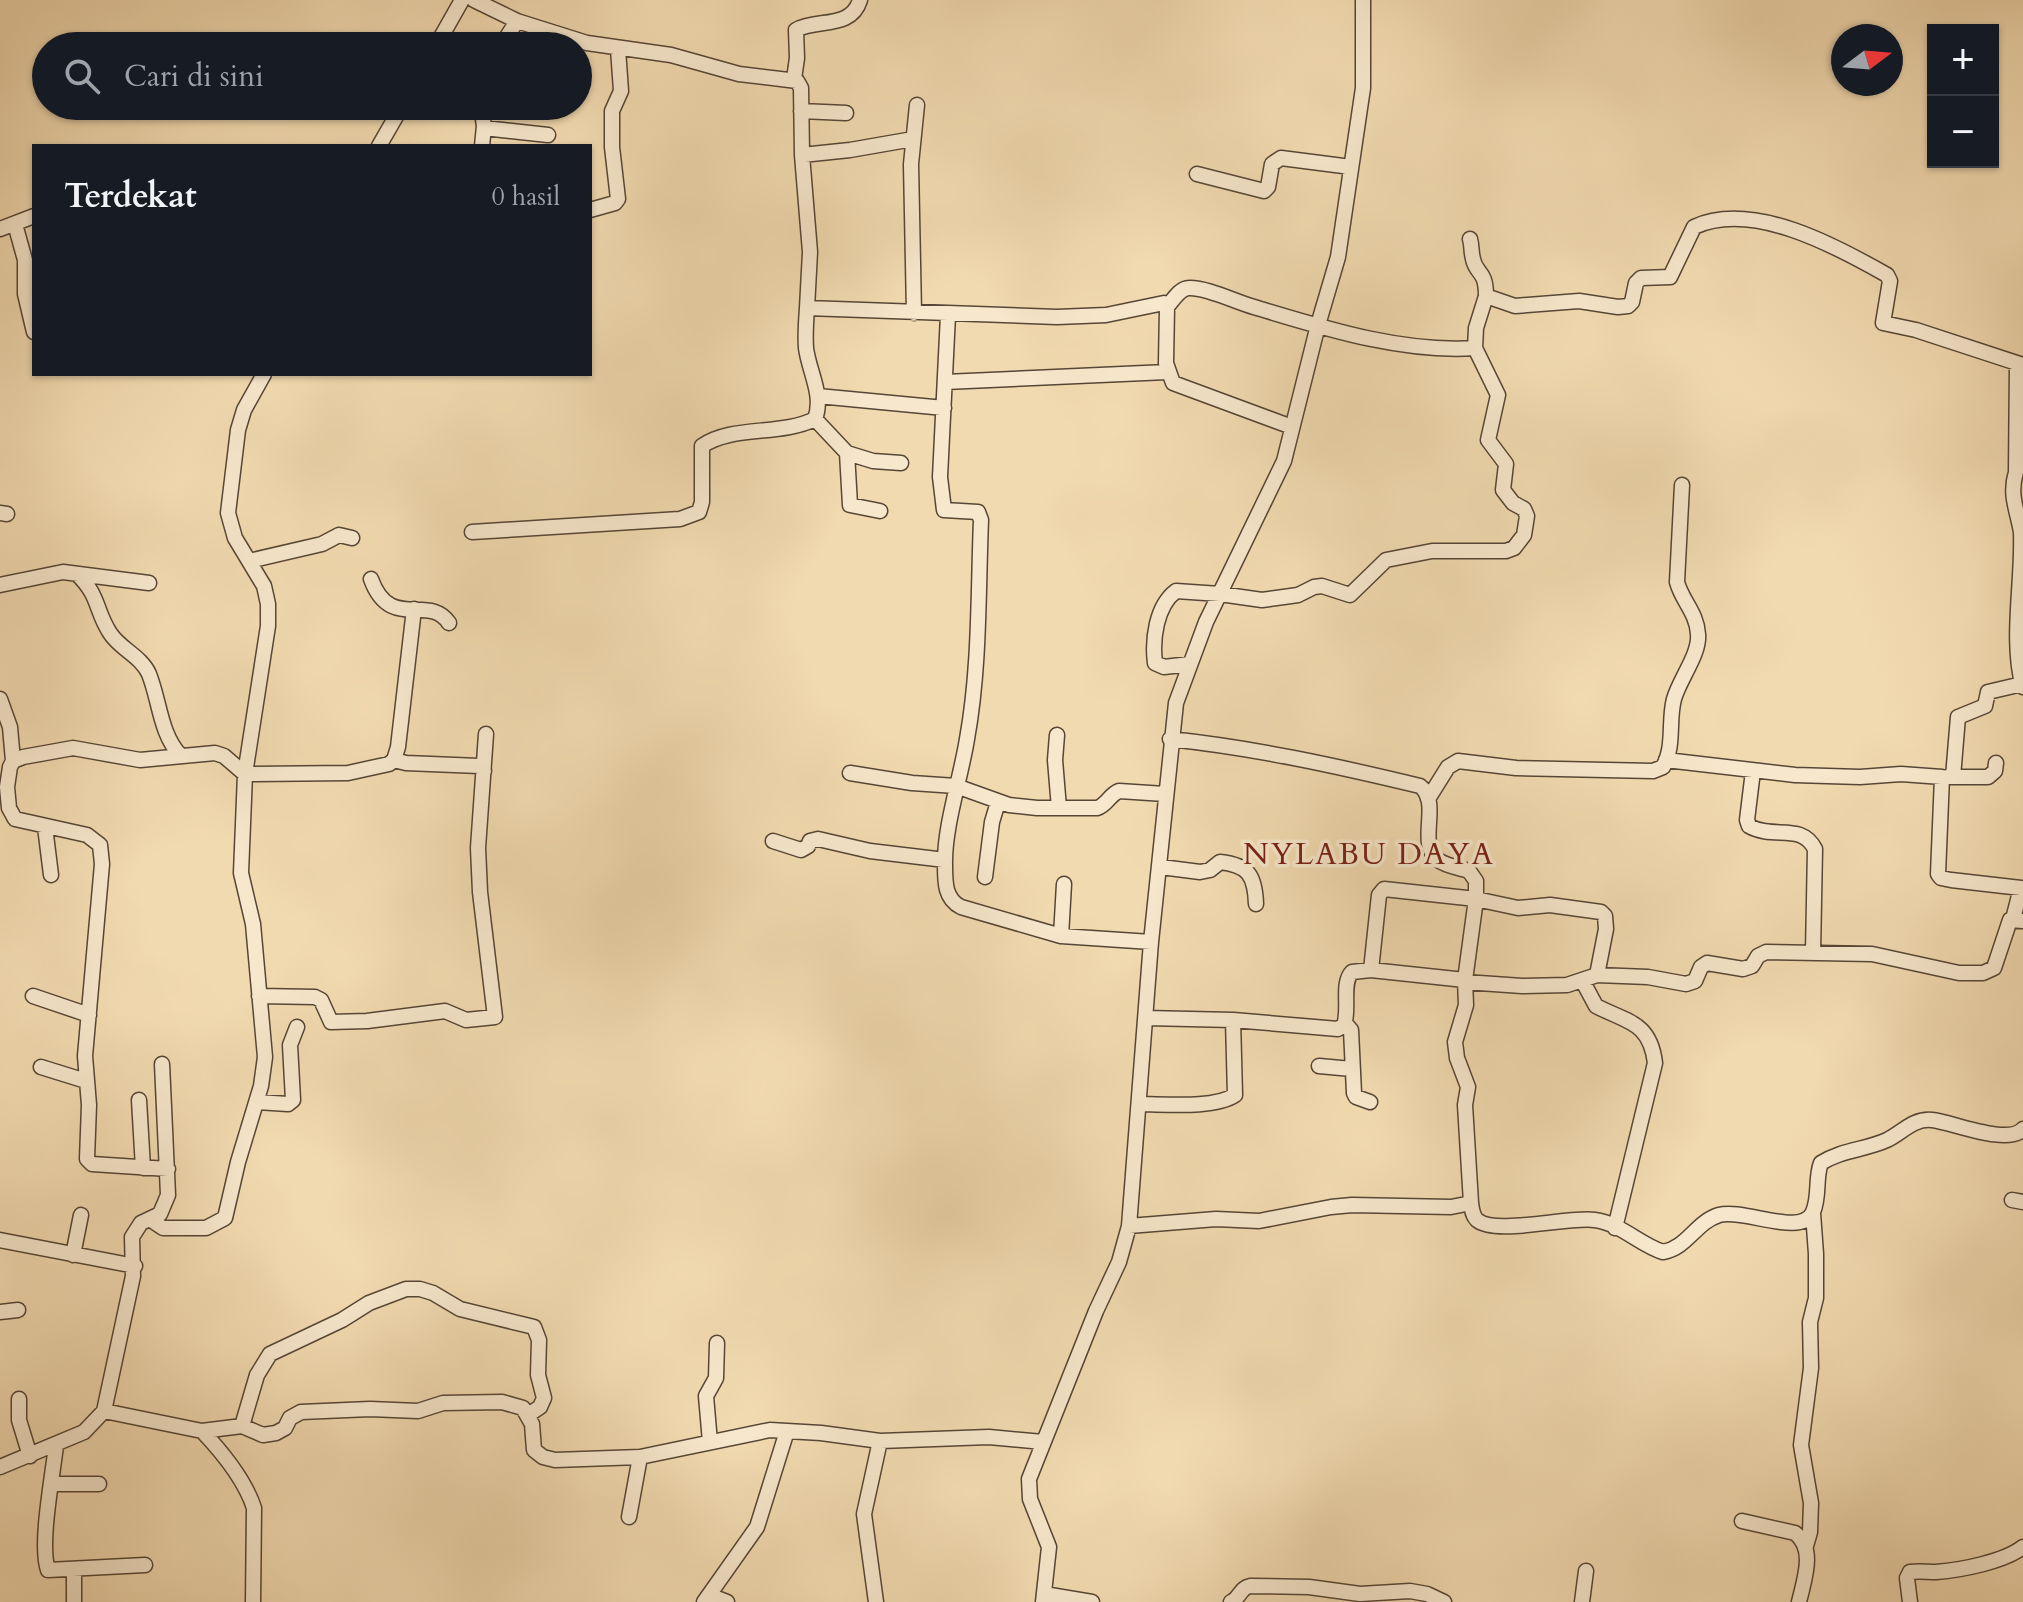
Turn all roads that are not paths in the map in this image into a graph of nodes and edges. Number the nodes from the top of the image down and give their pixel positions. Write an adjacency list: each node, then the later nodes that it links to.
1 (462, 0): 6 (street)
2 (474, 0): 5 (street)
3 (860, 0): 11 (street)
4 (1363, 0): 23 (street)
5 (517, 21): 7 (street); 8 (street)
6 (444, 32)
7 (510, 32)
8 (552, 32)
9 (592, 44): 10 (street)
10 (618, 49): 11 (street); 25 (street)
11 (794, 79): 13 (street)
12 (917, 105): 19 (street)
13 (801, 111): 14 (street); 22 (street)
14 (846, 113)
15 (394, 120): 20 (street)
16 (483, 120): 17 (street)
17 (484, 128): 18 (street); 21 (street)
18 (548, 135)
19 (913, 139): 22 (street); 33 (street)
20 (380, 144)
21 (482, 144)
22 (802, 155): 32 (street)
23 (1351, 167): 24 (street); 36 (street)
24 (1197, 174)
25 (592, 209)
26 (32, 217): 27 (street)
27 (15, 224): 28 (street); 35 (street)
28 (0, 229)
29 (1470, 239): 30 (street)
30 (1486, 296): 37 (street); 38 (street)
31 (1167, 307): 34 (street); 36 (street); 39 (street)
32 (807, 308): 33 (street); 42 (street)
33 (914, 313): 34 (street)
34 (948, 315): 41 (street)
35 (32, 324)
36 (1318, 325): 37 (street); 45 (street)
37 (1475, 348): 57 (street)
38 (2020, 365): 61 (street)
39 (1167, 372): 41 (street); 45 (street)
40 (263, 376): 52 (street)
41 (945, 382): 43 (street)
42 (818, 396): 43 (street); 44 (street)
43 (944, 408): 76 (street)
44 (815, 419): 46 (street); 50 (street)
45 (1292, 427): 57 (street)
46 (847, 453): 47 (street); 49 (street)
47 (901, 463)
48 (1682, 485): 68 (street)
49 (880, 511)
50 (472, 532)
51 (352, 538): 52 (street)
52 (249, 561): 74 (street)
53 (77, 574): 55 (street); 56 (street); 66 (street)
54 (371, 579): 58 (street)
55 (149, 583)
56 (0, 585)
57 (1220, 594): 60 (street); 60 (street)
58 (414, 609): 59 (street); 67 (street)
59 (449, 623)
60 (1190, 664): 65 (street)
61 (2023, 686): 75 (street)
62 (0, 699): 69 (street)
63 (486, 734): 71 (street)
64 (1057, 735): 81 (street)
65 (1170, 739): 78 (street); 79 (street)
66 (180, 755): 69 (street); 74 (street)
67 (394, 760): 71 (street); 74 (street)
68 (1666, 760): 72 (street); 79 (street)
69 (13, 761): 77 (street)
70 (1996, 763): 75 (street)
71 (484, 771): 101 (street)
72 (1753, 771): 75 (street); 95 (street)
73 (850, 773): 76 (street)
74 (245, 774): 101 (street)
75 (1948, 777): 89 (street)
76 (956, 786): 80 (street); 84 (street)
77 (3, 787): 82 (street)
78 (1165, 794): 81 (street); 85 (street)
79 (1428, 799): 90 (street)
80 (998, 802): 81 (street); 87 (street)
81 (1059, 808)
82 (45, 827): 86 (street); 102 (street)
83 (773, 841): 84 (street)
84 (945, 860): 93 (street)
85 (1161, 867): 91 (street); 94 (street)
86 (51, 875)
87 (985, 877)
88 (1064, 884): 93 (street)
89 (2022, 888): 92 (street)
90 (1476, 899): 96 (street); 97 (street); 99 (street)
91 (1256, 904)
92 (2018, 920): 95 (street)
93 (1061, 936): 94 (street)
94 (1151, 942): 103 (street)
95 (1813, 952): 97 (street)
96 (1371, 970): 99 (street); 105 (street)
97 (1597, 975): 98 (street)
98 (1582, 980): 99 (street); 124 (street)
99 (1465, 981): 119 (street)
100 (33, 996): 102 (street)
101 (259, 996): 113 (street)
102 (89, 1015): 111 (street)
103 (1146, 1018): 104 (street); 115 (street)
104 (1233, 1020): 105 (street); 115 (street)
105 (1345, 1023): 110 (street)
106 (297, 1027): 113 (street)
107 (162, 1064): 118 (street)
108 (1319, 1066): 110 (street)
109 (41, 1067): 111 (street)
110 (1352, 1069): 114 (street)
111 (86, 1081): 117 (street)
112 (139, 1100): 117 (street)
113 (257, 1102): 122 (street)
114 (1370, 1102)
115 (1139, 1104): 123 (street)
116 (2022, 1132): 120 (street)
117 (143, 1168): 118 (street)
118 (168, 1169): 122 (street)
119 (1471, 1203): 123 (street); 124 (street)
120 (1813, 1213): 124 (street); 148 (street)
121 (81, 1215): 126 (street)
122 (151, 1220): 127 (street)
123 (1129, 1226): 139 (street)
124 (1615, 1228)
125 (0, 1240): 126 (street)
126 (73, 1255): 127 (street)
127 (135, 1266): 132 (street)
128 (18, 1310): 129 (street)
129 (0, 1312)
130 (717, 1343): 138 (street)
131 (19, 1399): 141 (street)
132 (104, 1411): 135 (street); 140 (street)
133 (528, 1415): 134 (street); 134 (street); 142 (street)
134 (242, 1426): 135 (street)
135 (202, 1431): 156 (street)
136 (787, 1431): 137 (street); 138 (street); 154 (street)
137 (880, 1441): 139 (street); 158 (street)
138 (710, 1442): 142 (street)
139 (1043, 1442): 153 (street)
140 (56, 1445): 141 (street); 144 (street)
141 (30, 1456): 143 (street)
142 (640, 1457): 146 (street)
143 (0, 1467)
144 (53, 1484): 145 (street); 151 (street)
145 (99, 1484)
146 (629, 1517)
147 (1742, 1521): 148 (street)
148 (1806, 1546): 163 (street)
149 (2023, 1547): 164 (street)
150 (145, 1565): 151 (street)
151 (74, 1570): 155 (street)
152 (1586, 1571): 162 (street)
153 (1044, 1598): 159 (street)
154 (707, 1599): 157 (street)
155 (74, 1602)
156 (253, 1602)
157 (727, 1602)
158 (876, 1602)
159 (1092, 1602)
160 (1231, 1602): 161 (street)
161 (1444, 1602)
162 (1582, 1602)
163 (1799, 1602)
164 (1910, 1602)

